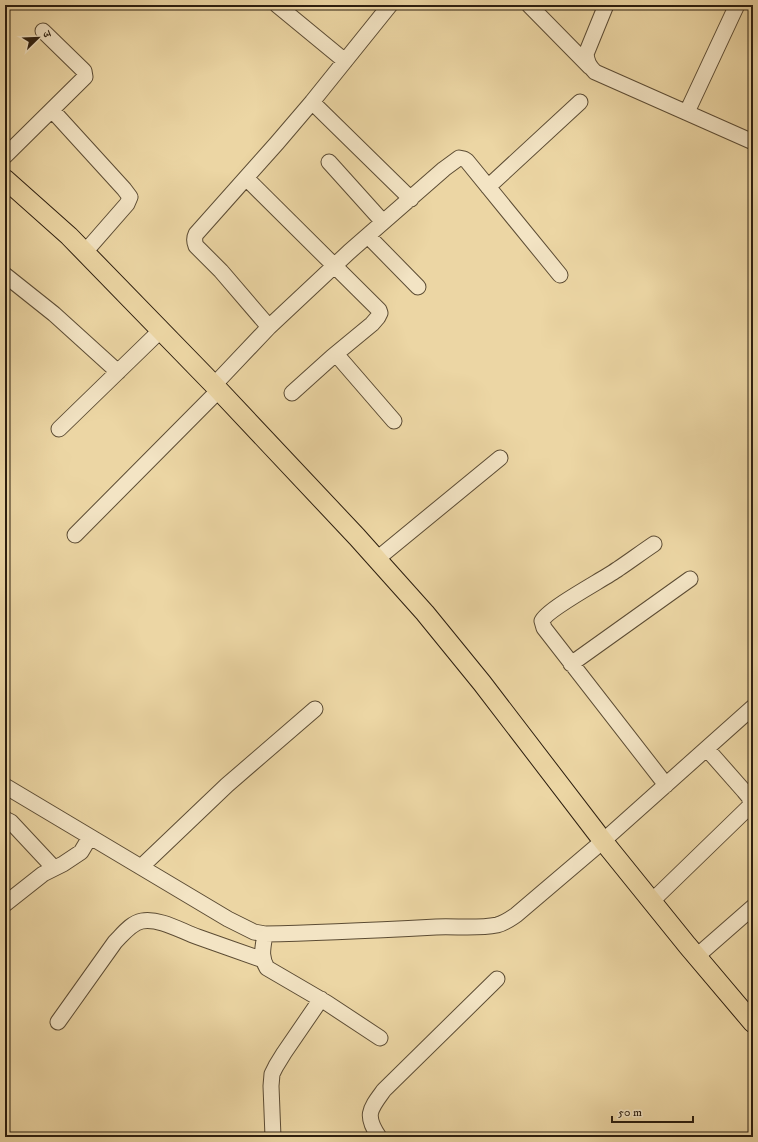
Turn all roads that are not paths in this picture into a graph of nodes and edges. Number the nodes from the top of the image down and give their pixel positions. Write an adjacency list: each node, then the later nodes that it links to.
1 (277, 5): 7 (street)
2 (390, 5): 7 (street)
3 (529, 5): 8 (street)
4 (606, 5): 8 (street)
5 (737, 5): 12 (street)
6 (43, 31): 11 (street)
7 (345, 61): 9 (street)
8 (590, 67): 12 (street)
9 (312, 102): 16 (street); 19 (street)
10 (580, 102): 18 (street)
11 (52, 110): 14 (street); 22 (street)
12 (687, 112): 13 (street)
13 (753, 142)
14 (5, 156)
15 (329, 162): 20 (street)
16 (246, 178): 23 (street); 27 (street)
17 (5, 179): 22 (main road)
18 (488, 187): 19 (street); 25 (street)
19 (411, 199): 20 (street)
20 (384, 222): 21 (street)
21 (368, 236): 23 (street); 26 (street)
22 (85, 252): 28 (main road)
23 (334, 266): 27 (street); 29 (street)
24 (5, 275): 30 (street)
25 (560, 275)
26 (418, 286)
27 (269, 327): 31 (street)
28 (160, 330): 30 (street); 31 (main road)
29 (336, 354): 32 (street); 33 (street)
30 (118, 372): 34 (street)
31 (217, 388): 36 (street); 38 (main road)
32 (292, 393)
33 (394, 421)
34 (59, 429)
35 (500, 458): 38 (street)
36 (75, 535)
37 (654, 544): 40 (street)
38 (377, 559): 47 (main road)
39 (690, 579): 40 (street)
40 (571, 664): 44 (street)
41 (315, 709): 49 (street)
42 (752, 711): 43 (street)
43 (707, 749): 44 (street); 51 (street)
44 (666, 784): 47 (street)
45 (5, 786): 48 (street)
46 (5, 819): 50 (street)
47 (603, 841): 51 (main road); 54 (street)
48 (87, 842): 49 (street); 50 (street)
49 (141, 867): 54 (street)
50 (54, 868): 52 (street)
51 (652, 901): 55 (main road)
52 (5, 904)
53 (753, 907): 55 (street)
54 (265, 934): 56 (street)
55 (697, 956): 60 (main road)
56 (262, 960): 58 (street); 59 (street)
57 (497, 979): 63 (street)
58 (321, 999): 61 (street); 62 (street)
59 (58, 1022)
60 (753, 1023)
61 (380, 1038)
62 (273, 1137)
63 (379, 1137)

